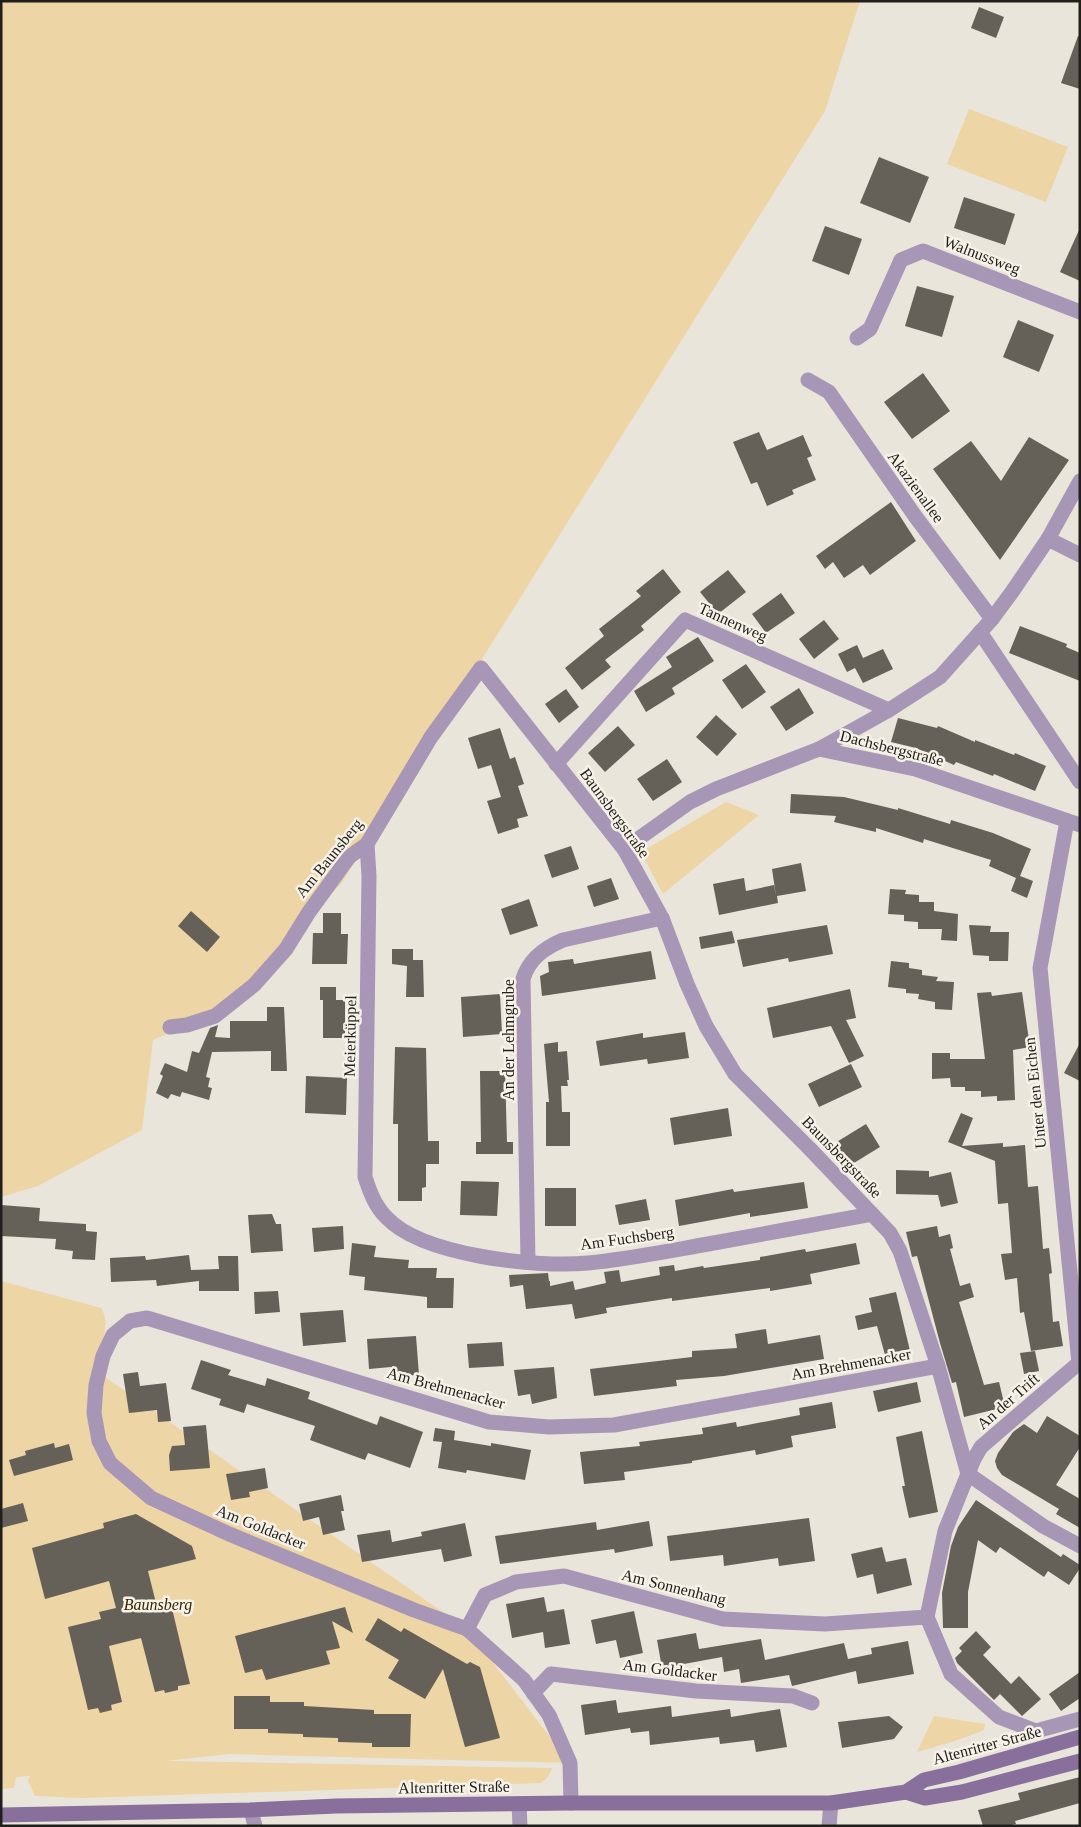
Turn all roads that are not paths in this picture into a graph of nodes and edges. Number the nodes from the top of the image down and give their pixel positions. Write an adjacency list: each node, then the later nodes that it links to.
1 (1080, 312): 2 (street, Walnussweg)
2 (857, 338)
3 (808, 380): 7 (street, Akazienallee)
4 (1080, 481): 5 (street)
5 (1048, 539): 6 (street); 7 (street)
6 (1080, 555)
7 (992, 619): 8 (street)
8 (980, 632): 10 (street); 13 (street)
9 (481, 668): 12 (street, Baunsbergstraße); 15 (street, Am Baunsberg)
10 (889, 710): 11 (street); 12 (street, Tannenweg)
11 (819, 748): 14 (street, Dachsbergstraße); 16 (street, Dachsbergstraße)
12 (556, 764): 16 (street, Baunsbergstraße)
13 (1080, 782)
14 (1073, 823): 23 (street, Unter den Eichen)
15 (367, 844): 18 (street, Am Baunsberg); 20 (street, Meierküppel)
16 (624, 848): 17 (street, Baunsbergstraße)
17 (662, 918): 19 (street, Baunsbergstraße); 21 (street, An der Lehmgrube)
18 (170, 1027)
19 (872, 1214): 21 (street, Am Fuchsberg); 24 (street, Baunsbergstraße)
20 (391, 1222): 21 (street, Am Fuchsberg)
21 (528, 1262)
22 (130, 1321): 24 (street, Am Brehmenacker); 28 (street, Am Goldacker)
23 (1079, 1362): 25 (street, An der Trift)
24 (938, 1366): 25 (street, Baunsbergstraße)
25 (968, 1474): 26 (street); 27 (street)
26 (1080, 1546)
27 (927, 1617): 28 (street, Am Sonnenhang); 31 (street)
28 (467, 1629): 29 (street, Am Goldacker)
29 (534, 1694): 30 (street, Am Goldacker); 35 (street, Am Goldacker)
30 (812, 1703)
31 (1080, 1719)
32 (1080, 1737): 34 (main road, Altenritter Straße)
33 (1080, 1761): 34 (main road, Altenritter Straße)
34 (906, 1792): 36 (main road, Altenritter Straße)
35 (571, 1803): 36 (main road, Altenritter Straße); 37 (main road, Altenritter Straße)
36 (831, 1803): 42 (street)
37 (520, 1804): 38 (main road, Altenritter Straße); 41 (street)
38 (252, 1810): 39 (main road, Altenritter Straße); 40 (street)
39 (1, 1815)
40 (255, 1826)
41 (520, 1826)
42 (829, 1826)

